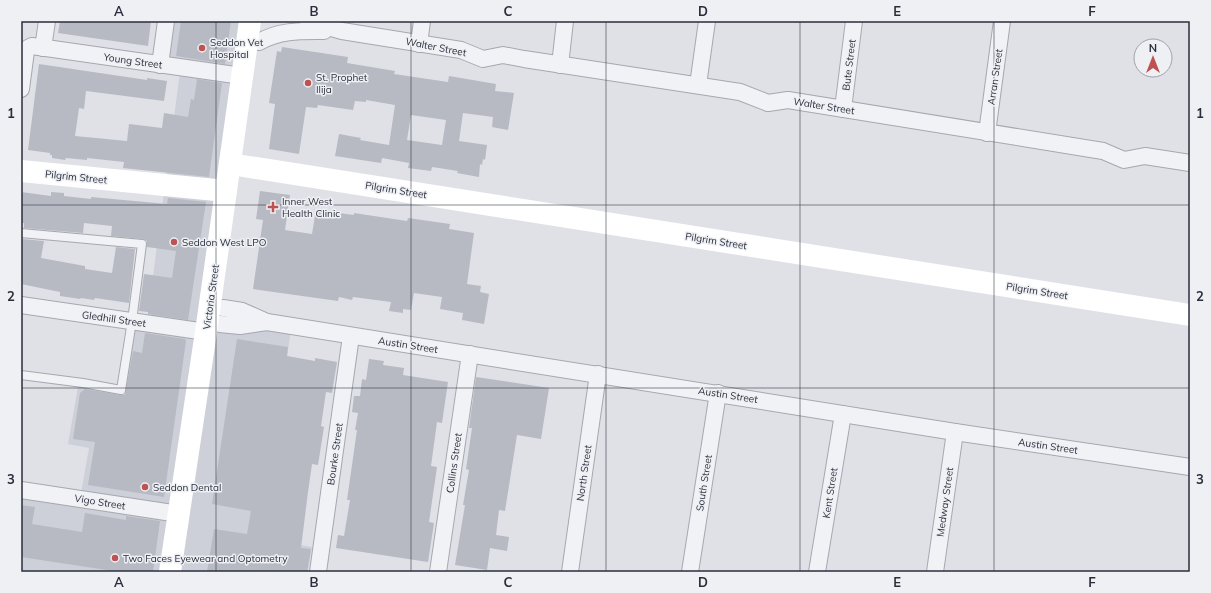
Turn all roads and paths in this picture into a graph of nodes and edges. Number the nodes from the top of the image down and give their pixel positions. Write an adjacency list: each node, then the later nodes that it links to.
1 (47, 21): 13 (street)
2 (166, 21): 14 (street)
3 (250, 21): 16 (street, Victoria Street)
4 (308, 21): 11 (street, Walter Street)
5 (422, 21): 12 (street)
6 (565, 21): 15 (street)
7 (707, 21): 17 (street)
8 (854, 21): 19 (street, Bute Street)
9 (1002, 21): 20 (street, Arran Street)
10 (261, 32): 11 (street, Walter Street); 22 (street, Victoria Street)
11 (342, 32): 12 (street, Walter Street)
12 (419, 44): 15 (street, Walter Street)
13 (43, 48): 14 (street, Young Street); 18 (street, Young Street)
14 (160, 65): 16 (street, Young Street)
15 (560, 65): 17 (street, Walter Street)
16 (242, 76): 24 (street, Victoria Street)
17 (698, 85): 19 (street, Walter Street)
18 (21, 89)
19 (843, 109): 20 (street, Walter Street)
20 (987, 133): 21 (street, Walter Street)
21 (1190, 163)
22 (243, 166): 27 (street, Pilgrim Street); 29 (street, Victoria Street)
23 (21, 171): 24 (street, Pilgrim Street)
24 (226, 191): 29 (street, Victoria Street)
25 (21, 233): 28 (lane)
26 (21, 306): 28 (street, Gledhill Street)
27 (1190, 315)
28 (132, 321): 29 (street, Gledhill Street); 33 (lane)
29 (215, 322): 30 (street, Austin Street); 39 (street, Victoria Street)
30 (351, 336): 31 (street, Austin Street); 42 (street, Bourke Street)
31 (470, 354): 32 (street, Austin Street); 43 (street, Collins Street)
32 (598, 374): 34 (street, Austin Street); 44 (street, North Street)
33 (21, 375)
34 (718, 394): 35 (street, Austin Street); 45 (street, South Street)
35 (843, 414): 36 (street, Austin Street); 46 (street, Kent Street)
36 (955, 432): 37 (street, Austin Street); 47 (street, Medway Street)
37 (1190, 467)
38 (21, 490): 39 (street, Vigo Street)
39 (185, 515): 40 (street, Victoria Street); 41 (street, Victoria Street)
40 (170, 572)
41 (185, 572)
42 (318, 572)
43 (438, 572)
44 (570, 572)
45 (690, 572)
46 (817, 572)
47 (935, 572)

